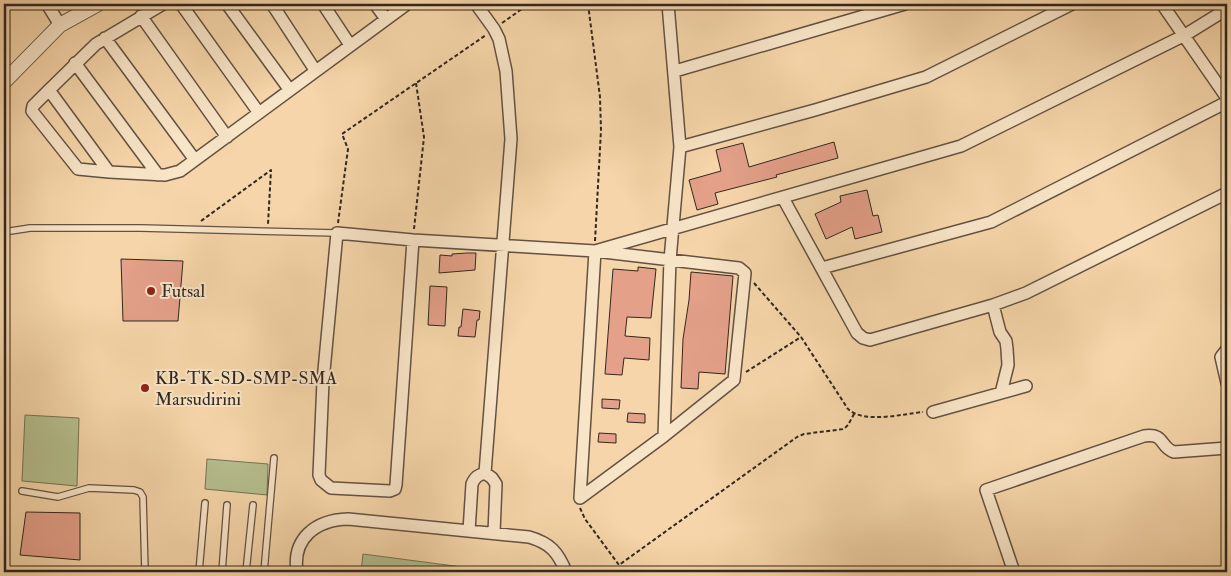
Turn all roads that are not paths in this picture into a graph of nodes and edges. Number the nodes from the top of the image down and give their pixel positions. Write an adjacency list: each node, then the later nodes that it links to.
1 (47, 4): 18 (street)
2 (98, 4): 18 (street)
3 (163, 4): 16 (street)
4 (181, 4): 30 (street)
5 (227, 4): 26 (street)
6 (272, 4): 23 (street)
7 (323, 4): 21 (street)
8 (375, 4): 17 (street)
9 (407, 4): 17 (street)
10 (476, 4): 42 (street)
11 (668, 4): 24 (street)
12 (905, 4): 24 (street)
13 (1072, 4): 32 (street)
14 (1162, 4): 19 (street)
15 (1227, 9): 19 (street)
16 (141, 16): 20 (street); 31 (street)
17 (386, 20): 21 (street)
18 (60, 25): 25 (street)
19 (1184, 35): 28 (street); 37 (street)
20 (105, 38): 22 (street); 33 (street)
21 (350, 45): 23 (street)
22 (75, 63): 27 (street); 35 (street)
23 (315, 70): 26 (street)
24 (675, 71): 32 (street)
25 (4, 82)
26 (289, 89): 30 (street)
27 (48, 90): 34 (street); 34 (street)
28 (1227, 98)
29 (1227, 102): 45 (street)
30 (258, 114): 31 (street)
31 (227, 137): 33 (street)
32 (680, 147): 38 (street)
33 (195, 160): 35 (street)
34 (109, 172): 35 (street)
35 (158, 175)
36 (1227, 192): 46 (street)
37 (784, 198): 38 (street); 45 (street)
38 (674, 228): 43 (street); 44 (street)
39 (4, 232): 40 (lane)
40 (337, 233): 41 (street); 41 (street)
41 (413, 240): 42 (street)
42 (504, 245): 43 (street); 55 (street)
43 (595, 251): 44 (street); 52 (street)
44 (670, 260): 52 (street); 52 (street)
45 (822, 268): 46 (street)
46 (993, 305): 50 (street)
47 (1227, 349): 48 (street)
48 (1227, 383)
49 (1026, 386): 50 (street)
50 (1001, 393): 51 (street)
51 (933, 412)
52 (664, 436)
53 (1227, 448): 62 (street)
54 (274, 458): 67 (lane)
55 (485, 473): 60 (street); 61 (street)
56 (22, 491): 63 (lane)
57 (205, 503): 64 (lane)
58 (227, 505): 65 (lane)
59 (253, 505): 66 (lane)
60 (468, 531): 61 (street); 68 (street)
61 (494, 533): 69 (street)
62 (1010, 571)
63 (145, 572)
64 (199, 572)
65 (222, 572)
66 (246, 572)
67 (264, 572)
68 (297, 572)
69 (566, 572)

